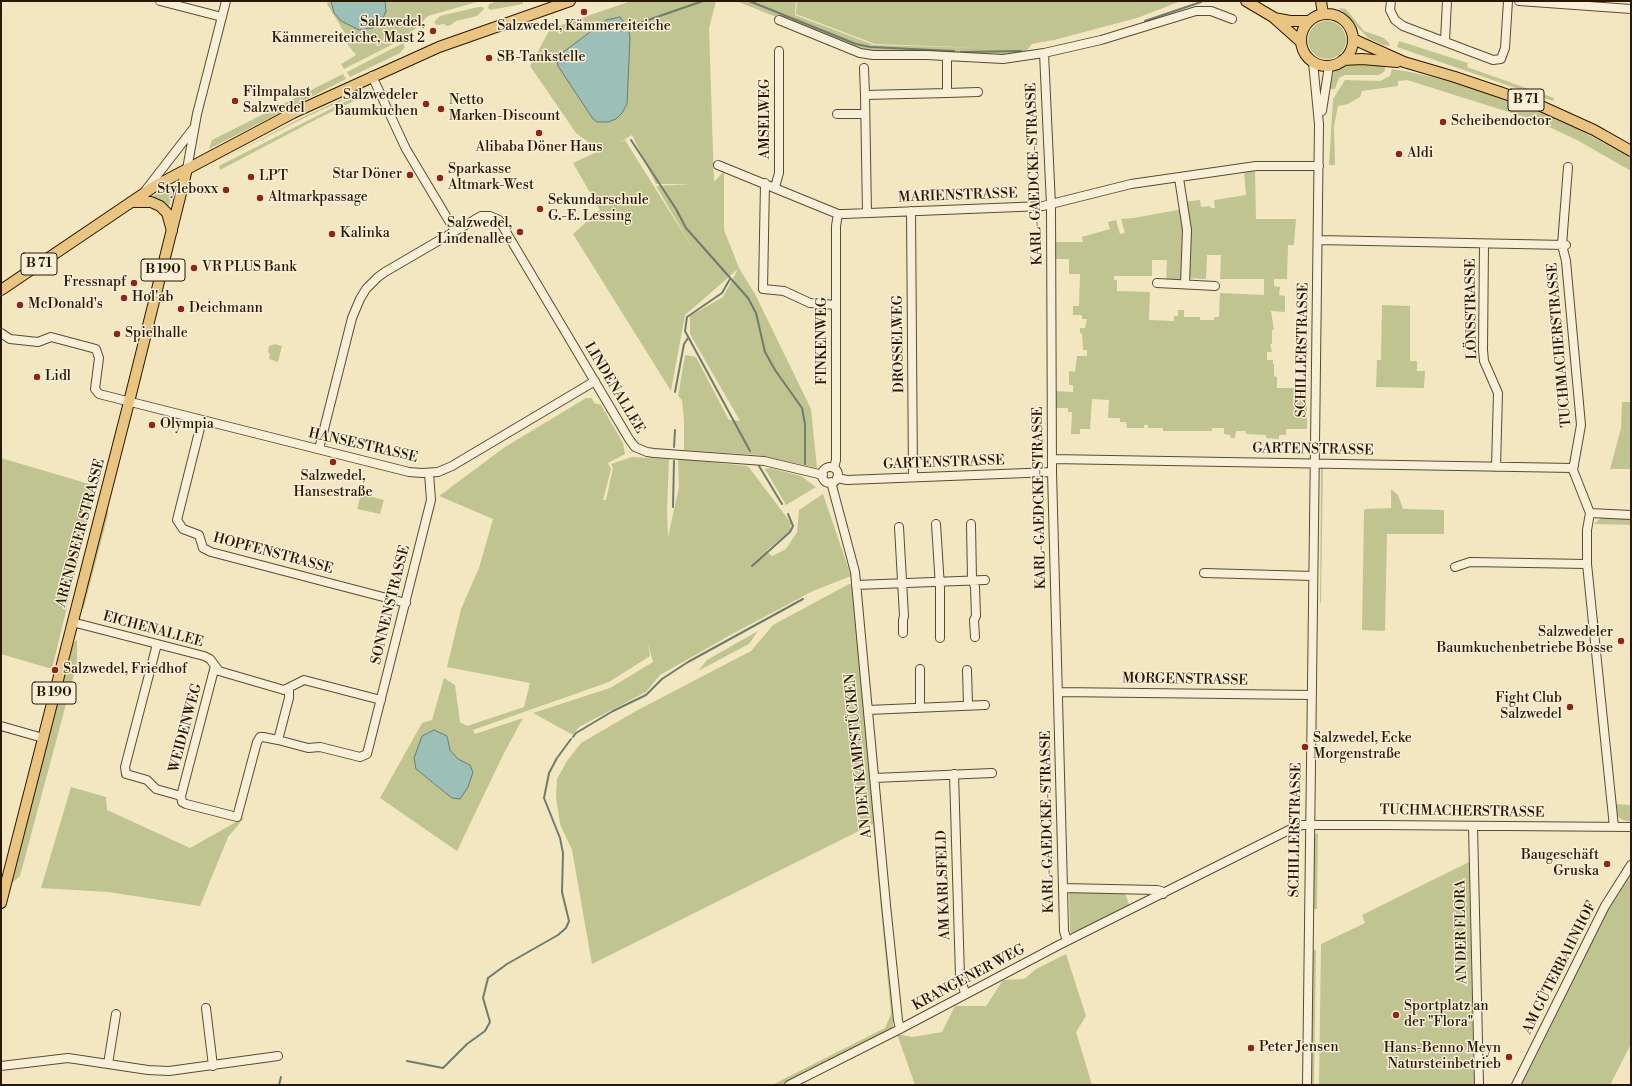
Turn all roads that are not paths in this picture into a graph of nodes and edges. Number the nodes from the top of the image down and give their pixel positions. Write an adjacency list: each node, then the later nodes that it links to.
1 (160, 1): 13 (street)
2 (226, 1): 13 (street)
3 (570, 1): 28 (main road, B 71)
4 (1246, 1): 12 (main road)
5 (1321, 1): 11 (main road)
6 (1391, 1): 19 (street)
7 (1448, 1): 19 (street)
8 (1508, 1): 19 (street)
9 (1519, 1): 10 (street)
10 (1631, 9)
11 (1323, 14): 16 (main road); 17 (main road)
12 (1273, 17): 16 (main road); 18 (main road)
13 (222, 18): 35 (street)
14 (1232, 19): 21 (street)
15 (779, 20): 22 (street)
16 (1309, 21): 18 (main road)
17 (1353, 40): 23 (main road); 25 (main road, B 71)
18 (1301, 42): 24 (main road)
19 (1445, 42)
20 (779, 51): 43 (street, AMSELWEG)
21 (1044, 53): 22 (street); 46 (street, KARL-GAEDCKE-STRASSE)
22 (946, 56): 30 (street)
23 (1343, 60): 25 (main road, B 71); 26 (main road, B 71)
24 (1313, 62): 26 (main road); 34 (street, SCHILLERSTRASSE)
25 (1404, 62): 36 (main road, B 71)
26 (1329, 66): 34 (street, SCHILLERSTRASSE)
27 (864, 68): 31 (street)
28 (372, 76): 40 (main road, B 71); 50 (street)
29 (978, 92): 30 (street)
30 (947, 93): 31 (street)
31 (865, 95): 33 (street)
32 (837, 114): 33 (street)
33 (865, 114): 48 (street)
34 (1319, 124): 38 (street, SCHILLERSTRASSE)
35 (194, 129): 40 (street); 44 (street)
36 (1631, 152)
37 (718, 165): 42 (street, MARIENSTRASSE)
38 (1319, 166): 41 (street, MARIENSTRASSE); 52 (street, SCHILLERSTRASSE)
39 (1568, 167): 54 (street, TUCHMACHERSTRASSE)
40 (187, 169): 44 (main road, B 71); 51 (main road, ARENDSEER STRASSE / B 190)
41 (1179, 178): 46 (street, MARIENSTRASSE); 56 (street)
42 (765, 183): 43 (street, MARIENSTRASSE); 59 (street)
43 (775, 187): 49 (street, MARIENSTRASSE)
44 (142, 195): 45 (main road, B 71)
45 (132, 202): 51 (main road); 58 (main road, B 71)
46 (1051, 205): 47 (street, MARIENSTRASSE); 65 (street, KARL-GAEDCKE-STRASSE)
47 (911, 211): 48 (street, MARIENSTRASSE); 73 (street, DROSSELWEG)
48 (867, 213): 49 (street, MARIENSTRASSE)
49 (838, 214): 59 (street, FINKENWEG)
50 (455, 231): 61 (street, LINDENALLEE); 64 (street)
51 (172, 233): 62 (main road, ARENDSEER STRASSE / B 190)
52 (1318, 240): 53 (street, LÖNSSTRASSE); 66 (street, SCHILLERSTRASSE)
53 (1484, 244): 54 (street, LÖNSSTRASSE); 67 (street, LÖNSSTRASSE)
54 (1564, 245): 69 (street, TUCHMACHERSTRASSE)
55 (1157, 283): 56 (street)
56 (1186, 284): 57 (street)
57 (1215, 286)
58 (1, 290)
59 (836, 305): 68 (street, FINKENWEG)
60 (1, 333): 62 (street, HANSESTRASSE)
61 (595, 381): 71 (street, HANSESTRASSE); 72 (street, LINDENALLEE)
62 (129, 402): 63 (street, HANSESTRASSE); 90 (main road, ARENDSEER STRASSE / B 190)
63 (202, 420): 64 (street, HANSESTRASSE); 89 (street, HOPFENSTRASSE)
64 (319, 450): 71 (street, HANSESTRASSE)
65 (1052, 459): 66 (street, GARTENSTRASSE); 70 (street, KARL-GAEDCKE-STRASSE)
66 (1315, 463): 67 (street, GARTENSTRASSE); 83 (street, SCHILLERSTRASSE)
67 (1496, 467): 69 (street, GARTENSTRASSE)
68 (834, 468): 72 (street); 74 (street, AN DEN KAMPSTÜCKEN)
69 (1573, 468): 75 (street)
70 (1052, 472): 73 (street, GARTENSTRASSE); 99 (street, KARL-GAEDCKE-STRASSE)
71 (429, 473): 89 (street, SONNENSTRASSE)
72 (823, 475): 74 (street)
73 (913, 477): 74 (street, GARTENSTRASSE)
74 (834, 480): 88 (street, AN DEN KAMPSTÜCKEN)
75 (1590, 514): 76 (street); 80 (street)
76 (1631, 515)
77 (936, 524): 86 (street)
78 (971, 524): 84 (street)
79 (899, 527): 87 (street)
80 (1587, 564): 81 (street); 115 (street)
81 (1455, 567)
82 (1204, 573): 83 (street)
83 (1313, 576): 100 (street, SCHILLERSTRASSE)
84 (972, 579): 85 (street); 86 (street); 92 (street)
85 (985, 580)
86 (939, 581): 87 (street); 93 (street)
87 (902, 582): 88 (street); 91 (street)
88 (856, 585): 105 (street, AN DEN KAMPSTÜCKEN)
89 (406, 603): 101 (street, SONNENSTRASSE)
90 (72, 622): 94 (street, EICHENALLEE); 107 (main road, ARENDSEER STRASSE / B 190)
91 (903, 633)
92 (975, 637)
93 (940, 638)
94 (157, 644): 95 (street, EICHENALLEE); 112 (street, WEIDENWEG)
95 (215, 666): 98 (street, EICHENALLEE); 112 (street, WEIDENWEG)
96 (920, 670): 104 (street)
97 (967, 670): 102 (street)
98 (289, 688): 101 (street, EICHENALLEE); 108 (street)
99 (1058, 692): 100 (street, MORGENSTRASSE); 118 (street, KARL-GAEDCKE-STRASSE)
100 (1312, 695): 113 (street, SCHILLERSTRASSE)
101 (381, 700): 108 (street, SONNENSTRASSE)
102 (968, 705): 103 (street); 104 (street)
103 (985, 705)
104 (920, 707): 105 (street)
105 (868, 710): 111 (street, AN DEN KAMPSTÜCKEN)
106 (1, 726): 107 (street)
107 (43, 738): 120 (main road, ARENDSEER STRASSE / B 190)
108 (278, 740): 112 (street, WEIDENWEG)
109 (992, 772): 110 (street)
110 (954, 774): 111 (street); 122 (street, AM KARLSFELD)
111 (874, 778): 125 (street, AN DEN KAMPSTÜCKEN)
112 (181, 796)
113 (1310, 825): 114 (street, TUCHMACHERSTRASSE); 119 (street, KRANGENER WEG); 131 (street, SCHILLERSTRASSE)
114 (1473, 826): 115 (street, TUCHMACHERSTRASSE); 132 (street, AN DER FLORA)
115 (1614, 827): 116 (street, TUCHMACHERSTRASSE)
116 (1631, 827)
117 (1631, 865): 133 (street, AM GÜTERBAHNHOF)
118 (1063, 888): 119 (street); 121 (street, KARL-GAEDCKE-STRASSE)
119 (1163, 894): 121 (street, KRANGENER WEG)
120 (1, 903)
121 (1067, 941): 122 (street, KRANGENER WEG)
122 (965, 993): 125 (street, KRANGENER WEG)
123 (206, 1008): 129 (street)
124 (116, 1014): 127 (street)
125 (900, 1030): 130 (street, KRANGENER WEG)
126 (278, 1056): 129 (street)
127 (108, 1064): 128 (street); 129 (street)
128 (1, 1066)
129 (213, 1066)
130 (789, 1085)
131 (1307, 1085)
132 (1479, 1085)
133 (1516, 1085)

